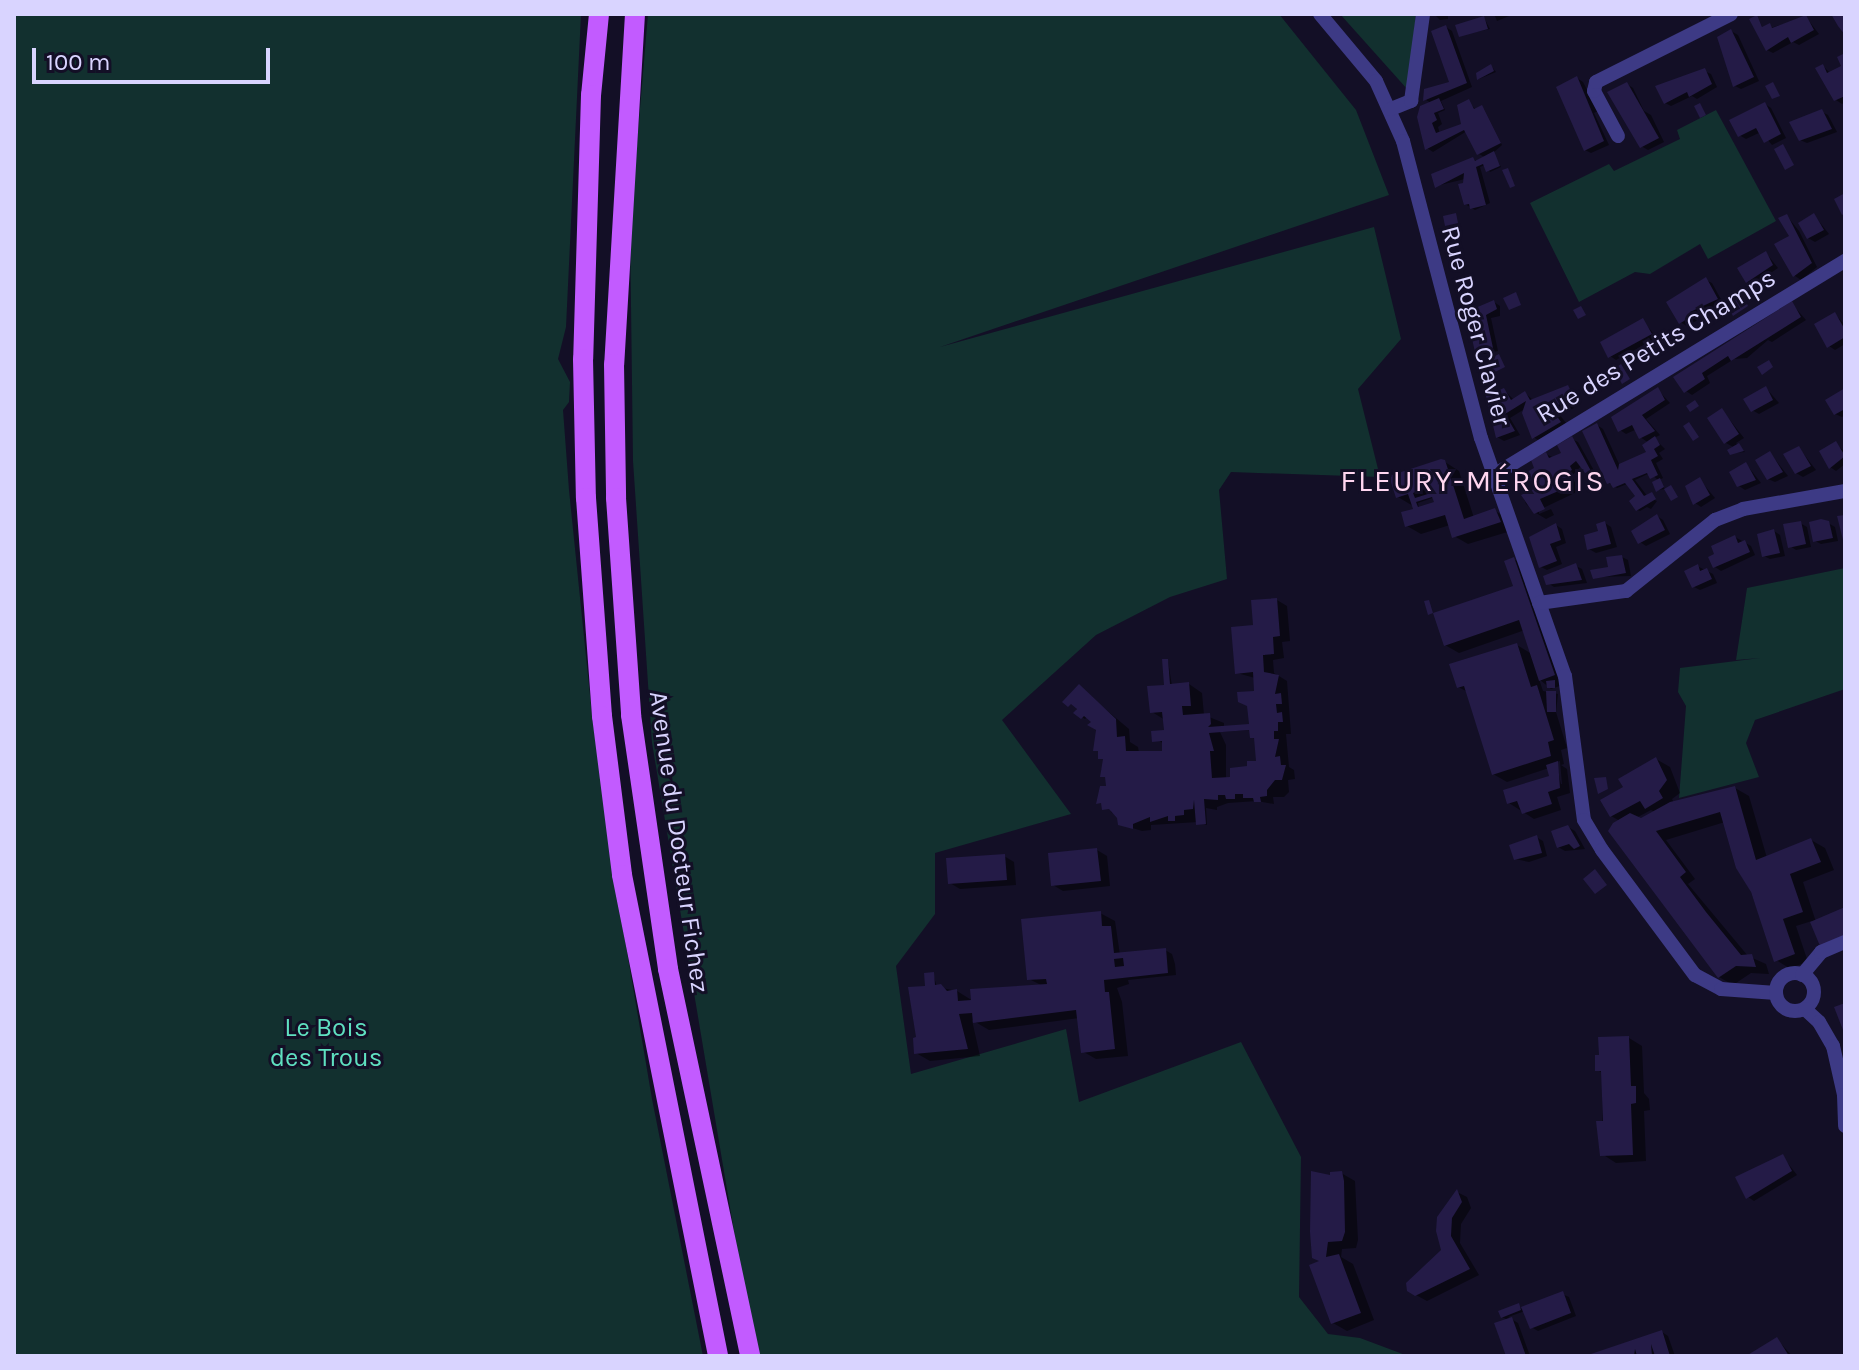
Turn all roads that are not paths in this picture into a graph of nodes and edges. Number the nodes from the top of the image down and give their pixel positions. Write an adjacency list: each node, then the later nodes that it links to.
1 (599, 14): 17 (main road)
2 (635, 14): 18 (main road, Avenue du Docteur Fichez)
3 (1320, 14): 6 (street, Rue Roger Clavier)
4 (1423, 14): 6 (street)
5 (1731, 14): 7 (street)
6 (1391, 109): 9 (street, Rue Roger Clavier)
7 (1618, 136)
8 (1845, 261): 9 (street, Rue des Petits Champs)
9 (1494, 475): 11 (street, Rue Roger Clavier)
10 (1845, 491): 11 (street)
11 (1539, 603): 14 (street, Rue Roger Clavier)
12 (1845, 942): 13 (street)
13 (1802, 975): 14 (street); 15 (street)
14 (1776, 993): 15 (street, Rue Roger Clavier)
15 (1805, 1009): 16 (street, Rue Roger Clavier)
16 (1845, 1126)
17 (718, 1356)
18 (750, 1356)

